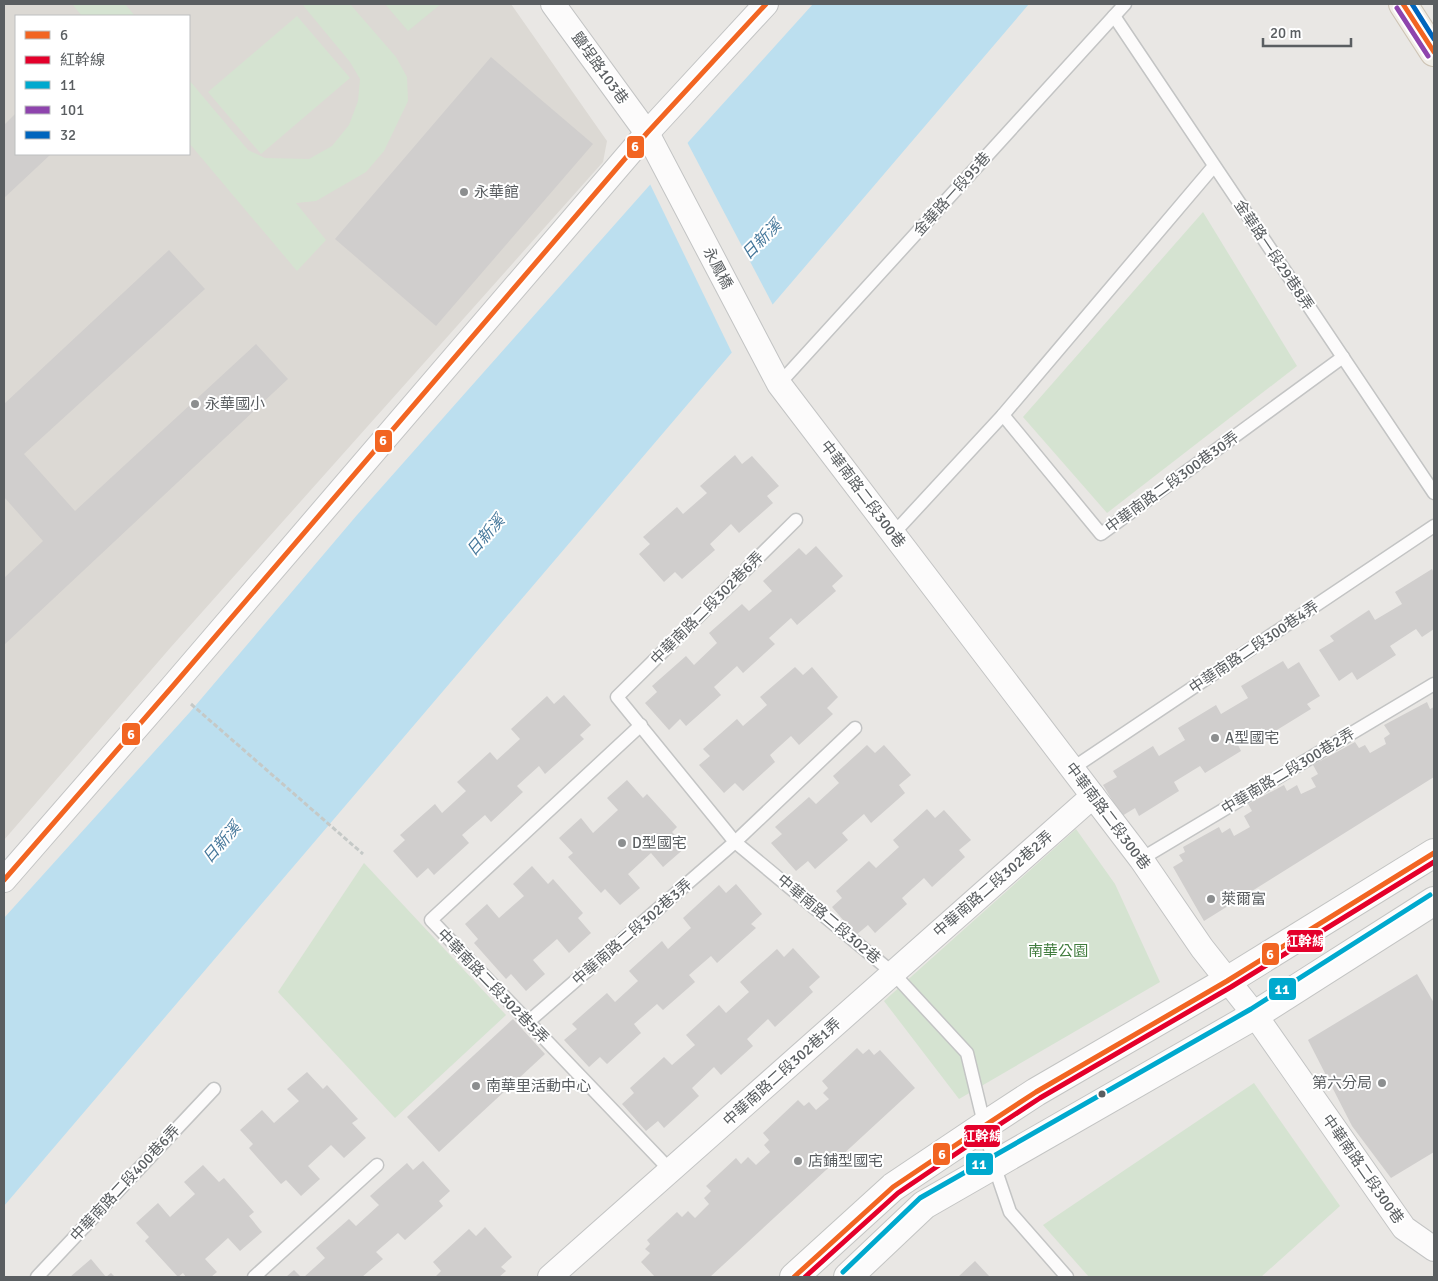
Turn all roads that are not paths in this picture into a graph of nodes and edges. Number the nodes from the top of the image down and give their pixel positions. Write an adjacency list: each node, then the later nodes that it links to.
1 (553, 4): 7 (street, 鹽埕路103巷)
2 (766, 4): 7 (street)
3 (1125, 4): 5 (lane, 金華路一段95巷)
4 (1403, 4): 6 (main road)
5 (1114, 16): 8 (lane, 金華路一段29巷8弄); 10 (lane, 金華路一段95巷)
6 (1434, 52)
7 (652, 142): 10 (street, 永鳳橋); 25 (street)
8 (1214, 166): 9 (lane, 金華路一段29巷8弄); 11 (lane)
9 (1343, 357): 11 (lane, 中華南路二段300巷30弄); 12 (lane, 金華路一段29巷8弄)
10 (779, 384): 15 (street, 中華南路二段300巷)
11 (1003, 415): 15 (lane)
12 (1434, 493)
13 (796, 520): 17 (lane, 中華南路二段302巷6弄)
14 (1434, 526): 20 (lane, 中華南路二段300巷4弄)
15 (893, 534): 20 (street, 中華南路二段300巷)
16 (1434, 684): 24 (lane, 中華南路二段300巷2弄)
17 (617, 697): 18 (lane, 中華南路二段302巷)
18 (641, 725): 22 (lane, 中華南路二段302巷); 30 (lane, 中華南路二段302巷5弄)
19 (855, 728): 22 (lane, 中華南路二段302巷3弄)
20 (1073, 768): 21 (street, 中華南路二段300巷)
21 (1093, 796): 24 (street, 中華南路二段300巷); 27 (street, 中華南路二段302巷2弄)
22 (736, 842): 27 (lane, 中華南路二段302巷); 30 (lane, 中華南路二段302巷3弄)
23 (1434, 853): 28 (street)
24 (1141, 859): 28 (street, 中華南路二段300巷)
25 (4, 880)
26 (1434, 901): 29 (street)
27 (893, 972): 32 (lane, 中華南路二段302巷); 35 (street, 中華南路二段302巷1弄)
28 (1227, 981): 29 (street, 中華南路二段300巷); 32 (street)
29 (1255, 1015): 34 (street); 36 (street, 中華南路二段300巷)
30 (528, 1022): 35 (lane, 中華南路二段302巷5弄)
31 (214, 1089): 37 (lane, 中華南路二段400巷6弄)
32 (984, 1126): 34 (lane, 中華南路二段302巷); 40 (street)
33 (377, 1164): 38 (lane)
34 (994, 1165): 41 (street); 42 (lane, 中華南路二段302巷)
35 (671, 1171): 39 (street, 中華南路二段302巷1弄)
36 (1434, 1249)
37 (37, 1277)
38 (254, 1277)
39 (550, 1277)
40 (794, 1277)
41 (848, 1277)
42 (1067, 1277)

